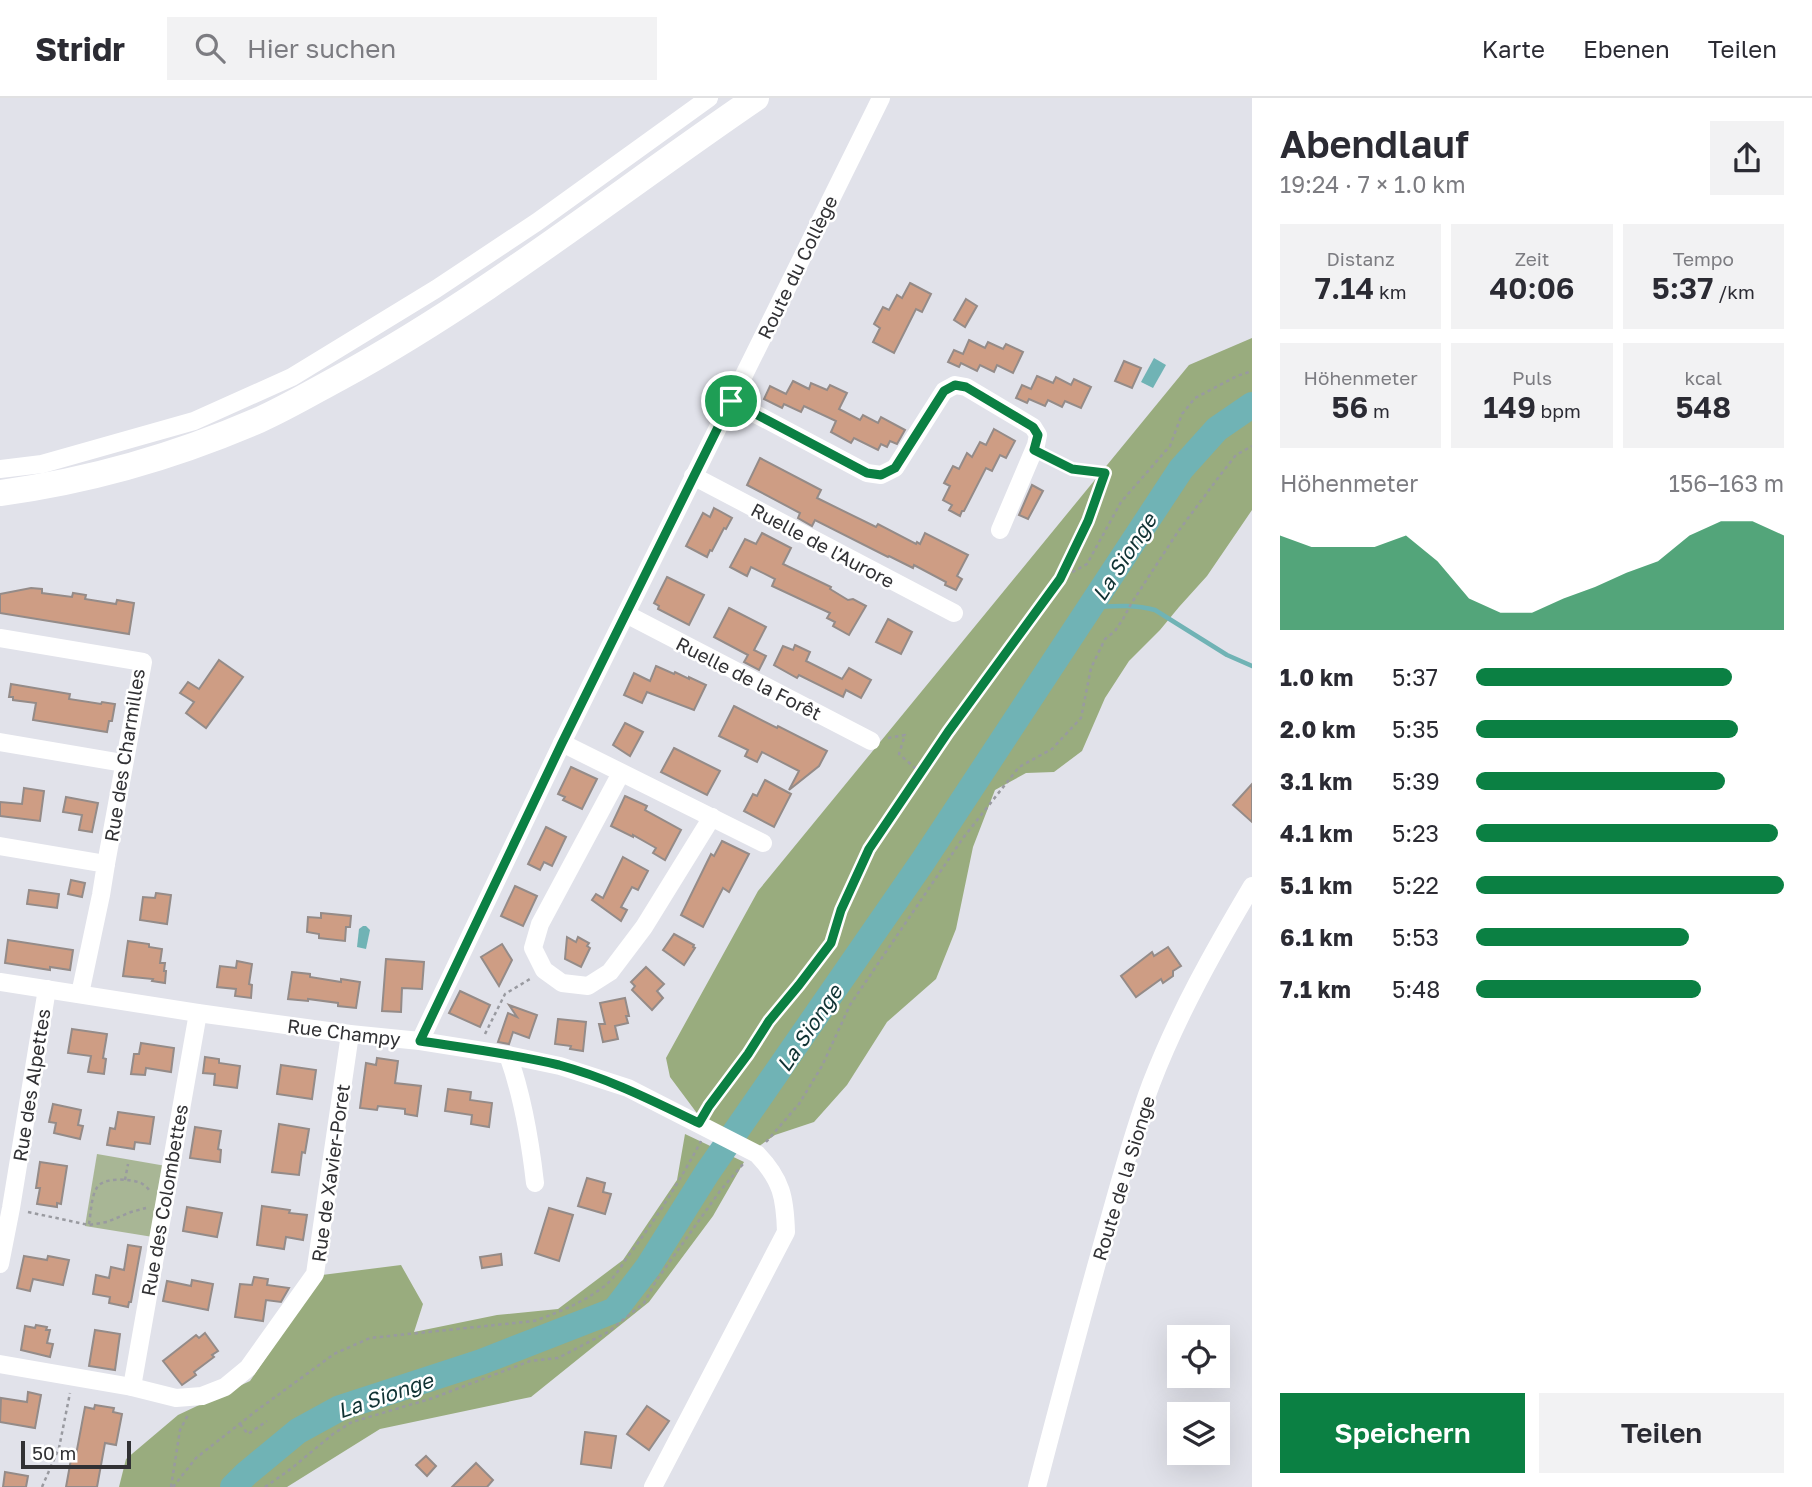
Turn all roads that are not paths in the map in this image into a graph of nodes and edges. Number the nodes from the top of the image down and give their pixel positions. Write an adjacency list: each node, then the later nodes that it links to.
1 (709, 98): 5 (street)
2 (756, 98): 7 (highway)
3 (881, 98): 4 (street, Route du Collège)
4 (731, 401): 6 (street, Route du Collège); 8 (street)
5 (0, 468)
6 (693, 476): 9 (street, Ruelle de l'Aurore); 10 (street, Route du Collège)
7 (0, 494)
8 (1000, 530)
9 (954, 613)
10 (626, 614): 12 (street, Ruelle de la Forêt); 14 (street, Route du Collège)
11 (0, 638): 15 (street, Rue des Charmilles)
12 (871, 741)
13 (0, 742): 15 (street)
14 (562, 743): 16 (street); 27 (street, Route du Collège)
15 (123, 763): 20 (street, Rue des Charmilles)
16 (621, 773): 17 (street); 17 (street)
17 (712, 817): 18 (street)
18 (763, 843)
19 (0, 846): 20 (street, Rue des Charmilles)
20 (106, 864): 24 (street, Rue des Charmilles)
21 (1252, 886): 34 (street, Route de la Sionge)
22 (0, 982): 23 (street, Rue Champy)
23 (47, 989): 24 (street, Rue Champy); 30 (street, Rue des Alpettes)
24 (80, 994): 25 (street, Rue Champy)
25 (198, 1013): 26 (street, Rue Champy); 32 (street, Rue des Colombettes)
26 (350, 1034): 27 (street, Rue Champy); 32 (street, Rue de Xavier-Poret)
27 (420, 1041): 28 (street, Rue Champy)
28 (508, 1055): 29 (street); 33 (street, Rue Champy)
29 (535, 1183)
30 (0, 1264)
31 (0, 1364): 32 (street, Rue de Xavier-Poret)
32 (132, 1387)
33 (653, 1487)
34 (1037, 1487)

